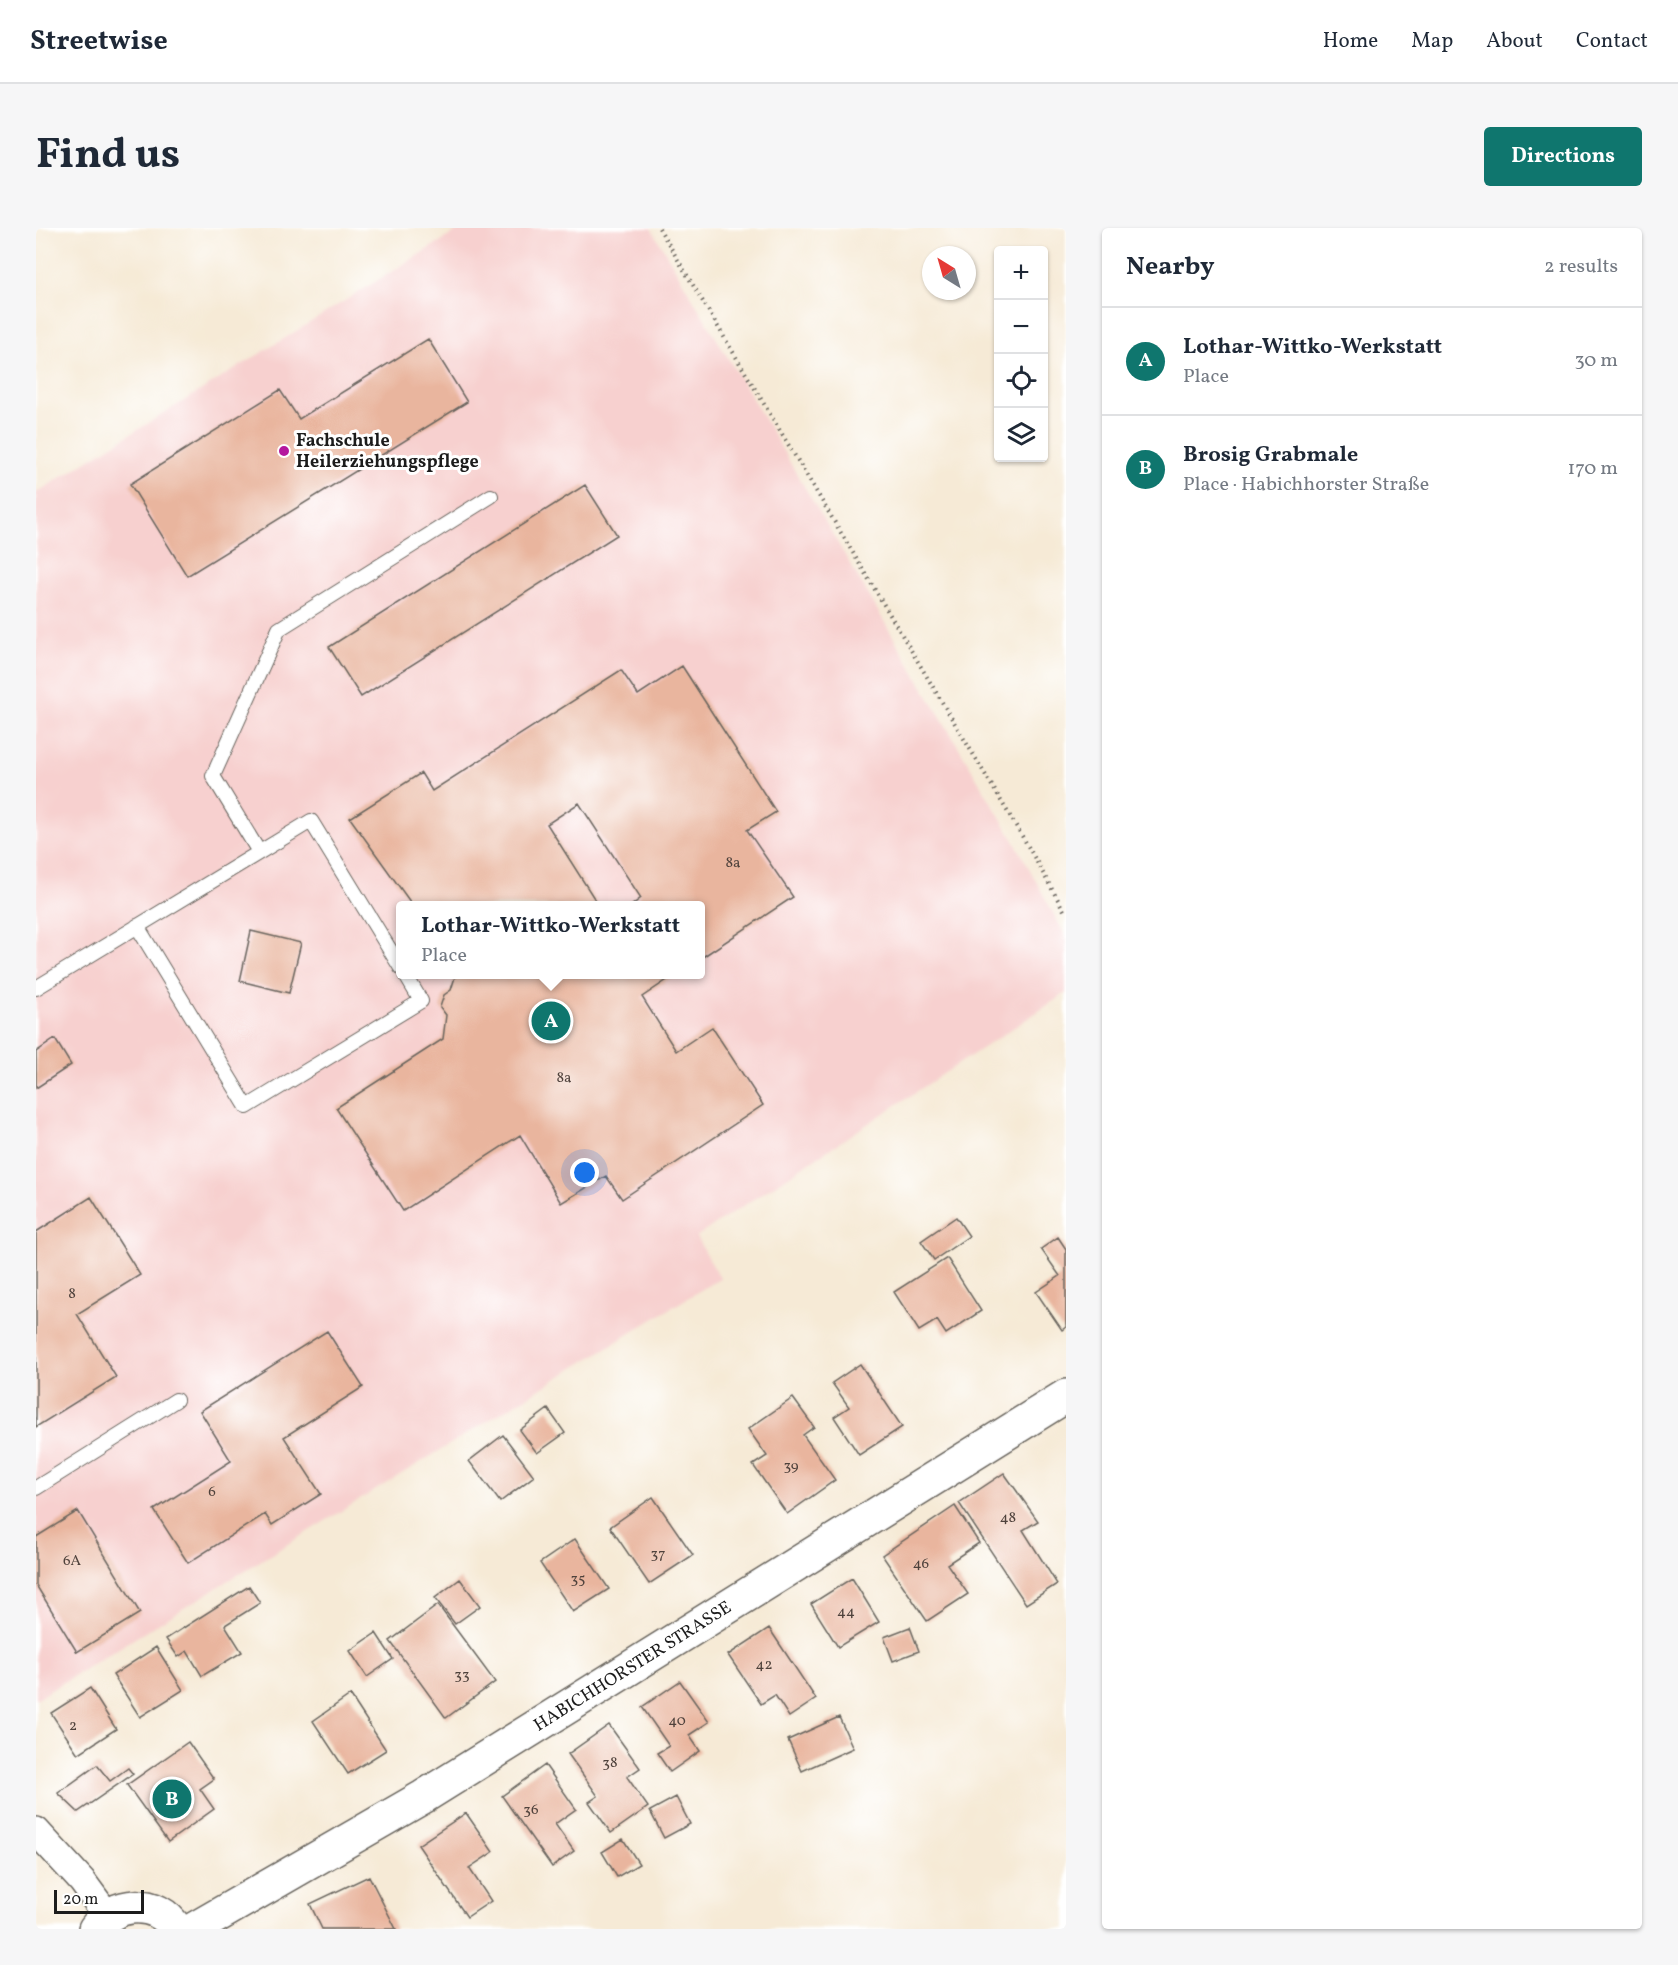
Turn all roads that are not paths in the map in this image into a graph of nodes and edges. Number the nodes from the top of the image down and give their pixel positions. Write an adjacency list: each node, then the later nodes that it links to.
1 (491, 496): 2 (lane)
2 (260, 852): 3 (lane); 4 (lane)
3 (137, 926): 5 (lane); 6 (lane)
4 (396, 960)
5 (407, 979)
6 (36, 988)
7 (1066, 1396): 13 (main road, HABICHHORSTER STRASSE)
8 (176, 1400): 9 (lane)
9 (36, 1488)
10 (36, 1831): 11 (street)
11 (101, 1922): 12 (main road)
12 (176, 1929)
13 (194, 1929)

